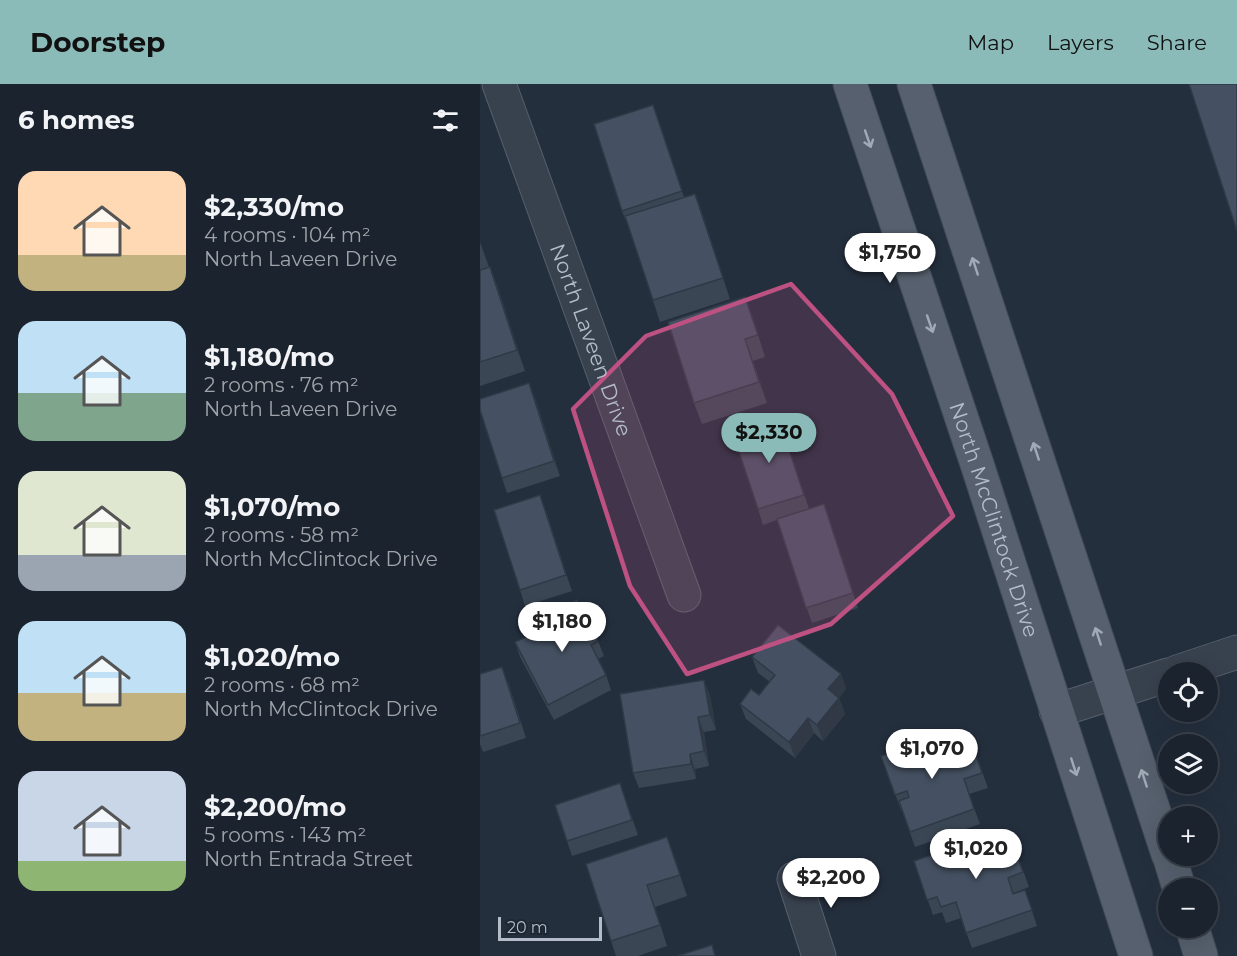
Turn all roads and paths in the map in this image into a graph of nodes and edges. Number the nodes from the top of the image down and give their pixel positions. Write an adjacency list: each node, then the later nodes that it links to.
1 (850, 84): 9 (main road, North McClintock Drive, one-way to 9)
2 (914, 84): 8 (main road, one-way to 2)
3 (501, 90): 4 (street, North Laveen Drive)
4 (684, 595)
5 (1237, 652): 6 (street)
6 (1207, 662)
7 (1158, 678): 8 (street)
8 (1116, 692): 9 (street); 10 (main road, one-way to 8)
9 (1056, 711): 14 (main road, North McClintock Drive, one-way to 14)
10 (1158, 821)
11 (794, 879): 13 (street)
12 (1195, 938): 15 (main road)
13 (819, 956)
14 (1136, 956)
15 (1201, 956)

